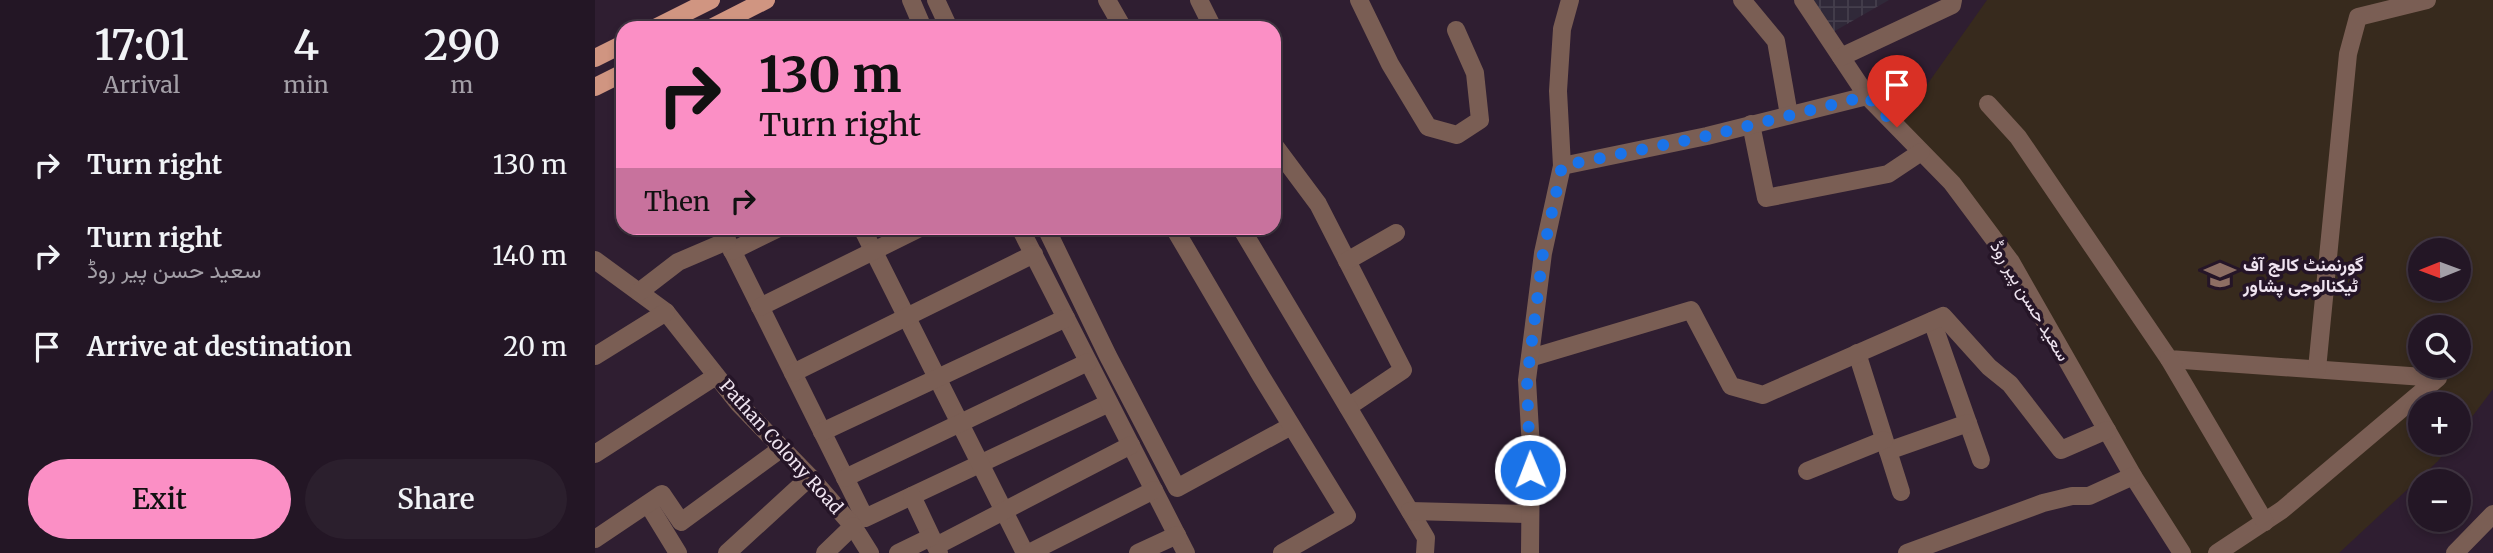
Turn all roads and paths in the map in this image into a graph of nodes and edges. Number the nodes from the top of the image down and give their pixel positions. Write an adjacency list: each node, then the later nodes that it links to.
1 (711, 0): 13 (main road)
2 (766, 0): 14 (main road)
3 (911, 0): 15 (street)
4 (936, 0): 16 (street)
5 (1107, 0): 17 (street)
6 (1199, 0): 18 (street)
7 (1359, 0): 19 (street)
8 (1570, 0): 31 (street)
9 (1742, 0): 27 (street)
10 (1803, 0): 21 (street, سعید حسن پیر روڈ)
11 (1953, 0): 21 (street)
12 (2427, 0): 56 (street)
13 (669, 21)
14 (725, 21)
15 (920, 21)
16 (946, 21)
17 (1119, 21)
18 (1210, 21)
19 (1456, 30)
20 (616, 48): 22 (main road)
21 (1840, 57): 25 (street, سعید حسن پیر روڈ)
22 (595, 58)
23 (616, 76): 24 (main road)
24 (595, 87)
25 (1867, 96): 27 (street); 29 (street, سعید حسن پیر روڈ)
26 (1988, 104): 54 (street)
27 (1789, 115): 28 (street)
28 (1751, 124): 29 (street); 31 (street)
29 (1921, 152): 65 (street, سعید حسن پیر روڈ)
30 (1281, 154): 44 (street)
31 (1562, 166): 53 (street)
32 (1396, 233): 44 (street)
33 (749, 235): 40 (street)
34 (866, 235): 41 (street)
35 (905, 235): 41 (street)
36 (1024, 235): 42 (street)
37 (1049, 235): 64 (street)
38 (1178, 235): 64 (street)
39 (1245, 235): 61 (street)
40 (727, 240): 45 (street); 46 (street)
41 (873, 250): 46 (street); 48 (street)
42 (1034, 254): 48 (street); 49 (street)
43 (595, 260): 45 (street, Pathan Colony Road)
44 (1347, 261): 61 (street)
45 (639, 292): 47 (street, Pathan Colony Road)
46 (760, 307): 57 (street)
47 (667, 312): 52 (street); 58 (street, Pathan Colony Road)
48 (907, 317): 57 (street); 59 (street)
49 (1066, 318): 55 (street); 59 (street)
50 (1932, 321): 51 (street); 63 (street); 65 (street)
51 (1857, 354): 53 (street); 68 (street)
52 (595, 356)
53 (1530, 358): 83 (street)
54 (2169, 359): 56 (street); 85 (street)
55 (1089, 362): 60 (street); 62 (street)
56 (2317, 369): 85 (street)
57 (793, 373): 66 (street)
58 (716, 376): 69 (street, Pathan Colony Road); 70 (street)
59 (937, 378): 62 (street); 66 (street)
60 (1109, 402): 67 (street); 72 (street)
61 (1348, 407): 82 (street)
62 (960, 422): 72 (street); 76 (street)
63 (1968, 423): 68 (street); 71 (street)
64 (1291, 426): 98 (street)
65 (2107, 430): 74 (street, سعید حسن پیر روڈ)
66 (823, 432): 76 (street)
67 (1131, 445): 77 (street); 81 (street)
68 (1886, 445): 73 (street); 78 (street)
69 (782, 448): 75 (street, Pathan Colony Road); 80 (street)
70 (597, 450)
71 (1981, 460)
72 (980, 463): 79 (street); 81 (street)
73 (1807, 471)
74 (2133, 476): 101 (street); 102 (street, سعید حسن پیر روڈ)
75 (810, 477): 86 (street, Pathan Colony Road); 91 (street)
76 (845, 478): 79 (street)
77 (1154, 491): 87 (street); 95 (street)
78 (1901, 492)
79 (912, 496): 89 (street)
80 (649, 503): 88 (street); 90 (street)
81 (1004, 511): 89 (street); 95 (street)
82 (1410, 511): 83 (street); 99 (street)
83 (1530, 514): 100 (street)
84 (2493, 514): 104 (street)
85 (2265, 522): 103 (street)
86 (853, 526): 92 (street); 93 (street, Pathan Colony Road)
87 (1177, 536): 96 (street); 97 (street)
88 (595, 539)
89 (935, 546): 94 (street)
90 (678, 553)
91 (727, 553)
92 (825, 553)
93 (870, 553)
94 (898, 553)
95 (1027, 553)
96 (1138, 553)
97 (1185, 553)
98 (1282, 553)
99 (1425, 553)
100 (1530, 553)
101 (1907, 553)
102 (2182, 553)
103 (2217, 553)
104 (2455, 553)

